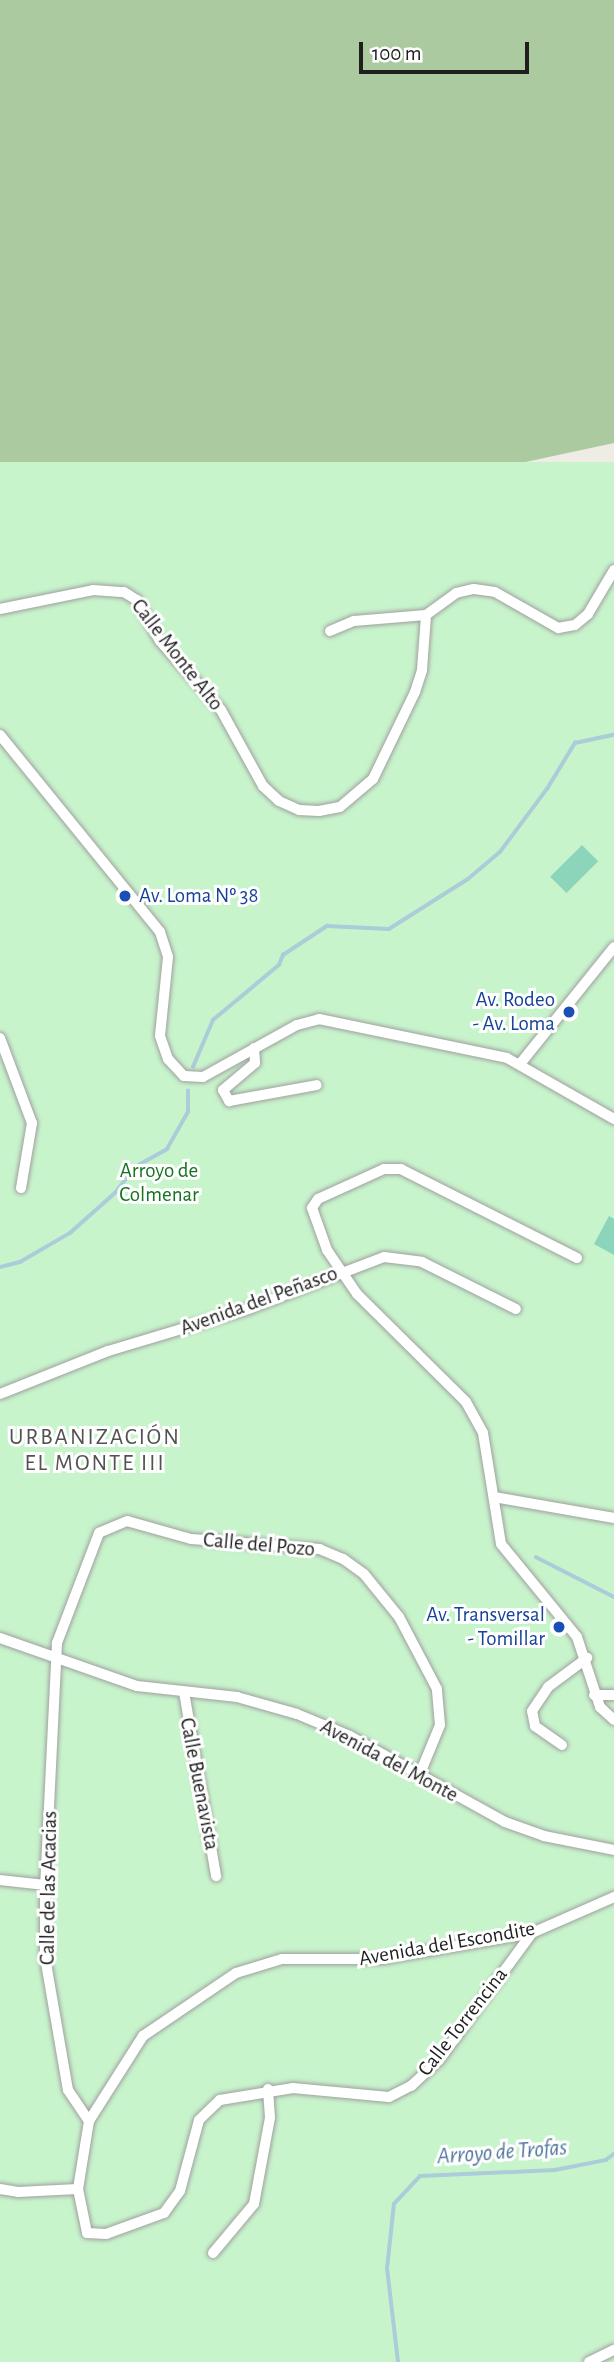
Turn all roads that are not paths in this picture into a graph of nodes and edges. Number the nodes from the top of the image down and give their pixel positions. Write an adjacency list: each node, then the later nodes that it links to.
1 (614, 570): 3 (street)
2 (0, 609): 3 (street, Calle Monte Alto)
3 (426, 615): 4 (street)
4 (330, 631)
5 (0, 735): 8 (street)
6 (614, 947): 9 (street)
7 (0, 1038): 12 (street)
8 (254, 1048): 9 (street); 10 (street)
9 (520, 1064): 11 (street)
10 (317, 1085)
11 (614, 1119)
12 (21, 1188)
13 (577, 1258): 14 (street)
14 (342, 1272): 15 (street, Avenida del Peñasco); 16 (street, Avenida del Peñasco); 17 (street)
15 (516, 1309)
16 (0, 1394)
17 (494, 1497): 18 (street); 21 (street)
18 (614, 1518)
19 (0, 1638): 20 (street, Avenida del Monte)
20 (58, 1658): 22 (street, Avenida del Monte); 27 (street, Calle del Pozo); 31 (street, Calle de las Acacias)
21 (587, 1658): 23 (street); 26 (street)
22 (184, 1692): 27 (street, Avenida del Monte); 29 (street, Calle Buenavista)
23 (594, 1695): 24 (street); 25 (street)
24 (614, 1695)
25 (614, 1720)
26 (562, 1745)
27 (419, 1776): 28 (street, Avenida del Monte)
28 (614, 1850)
29 (216, 1876)
30 (0, 1880): 31 (street)
31 (45, 1885): 35 (street, Calle de las Acacias)
32 (614, 1896): 33 (street, Avenida del Escondite)
33 (532, 1933): 34 (street, Calle Torrencina); 35 (street, Avenida del Escondite)
34 (268, 2090): 37 (street, Calle Torrencina); 38 (street)
35 (89, 2121): 37 (street)
36 (0, 2189): 37 (street)
37 (78, 2189)
38 (214, 2253)
39 (614, 2350): 40 (street)
40 (589, 2362)

